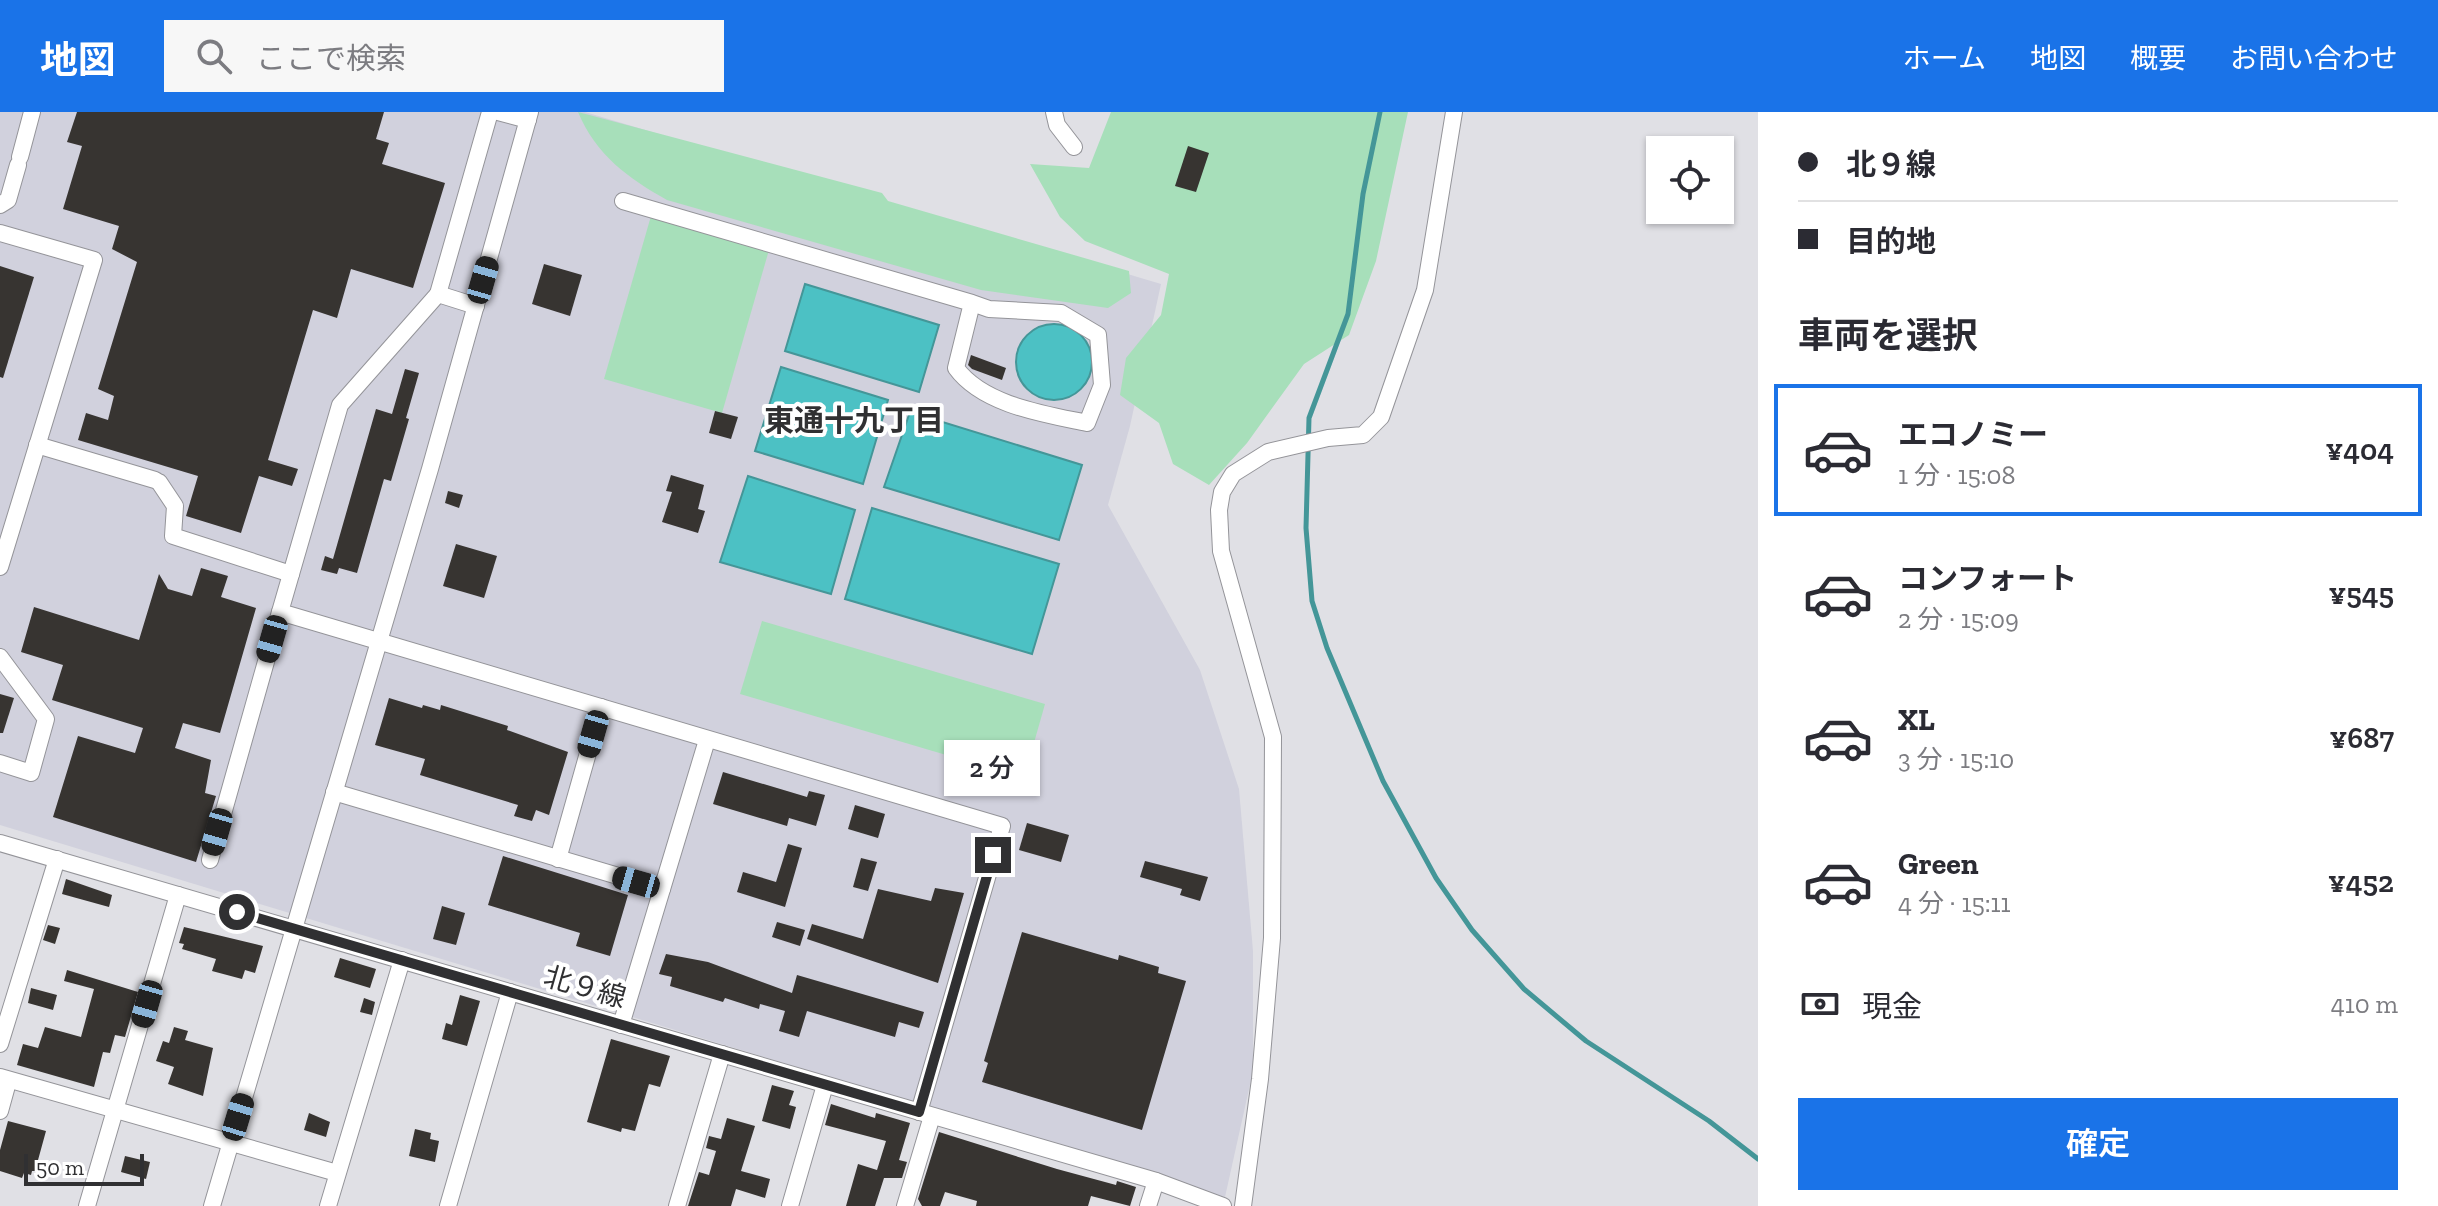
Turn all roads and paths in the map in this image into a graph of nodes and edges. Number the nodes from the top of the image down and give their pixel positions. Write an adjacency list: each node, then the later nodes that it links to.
1 (32, 112): 9 (street)
2 (490, 112): 11 (street)
3 (498, 112): 6 (street)
4 (1054, 112): 7 (street)
5 (1454, 112): 53 (street)
6 (529, 116): 13 (street)
7 (1074, 147)
8 (623, 201): 12 (street)
9 (0, 205)
10 (0, 233): 14 (street)
11 (438, 294): 13 (street); 16 (street)
12 (972, 303): 12 (street)
13 (476, 306): 18 (street)
14 (37, 445): 15 (street); 16 (street)
15 (0, 567)
16 (291, 574): 17 (street)
17 (280, 612): 18 (street); 27 (street)
18 (380, 641): 20 (street); 23 (street)
19 (0, 657): 22 (street)
20 (601, 707): 21 (street); 26 (street)
21 (707, 740): 28 (street); 40 (street)
22 (0, 763)
23 (334, 792): 26 (street); 30 (street)
24 (0, 843): 25 (street, 北９線)
25 (57, 859): 29 (street, 北９線); 34 (street)
26 (558, 859): 28 (street)
27 (210, 860)
28 (662, 889): 33 (street)
29 (178, 895): 30 (street, 北９線); 39 (street)
30 (295, 929): 31 (street, 北９線); 41 (street)
31 (402, 960): 32 (street, 北９線); 42 (street)
32 (510, 992): 33 (street, 北９線); 47 (street)
33 (621, 1025): 35 (street, 北９線)
34 (0, 1044)
35 (722, 1054): 37 (street, 北９線); 48 (street)
36 (4, 1080): 38 (street); 39 (street)
37 (825, 1085): 40 (street, 北９線); 49 (street)
38 (0, 1111)
39 (115, 1112): 41 (street); 44 (street)
40 (925, 1114): 43 (street, 北９線); 50 (street)
41 (230, 1144): 42 (street); 45 (street)
42 (337, 1173): 46 (street)
43 (1156, 1181): 51 (street); 52 (street, 北９線)
44 (87, 1206)
45 (212, 1206)
46 (328, 1206)
47 (448, 1206)
48 (677, 1206)
49 (790, 1206)
50 (905, 1206)
51 (1148, 1206)
52 (1223, 1206)
53 (1243, 1206)

